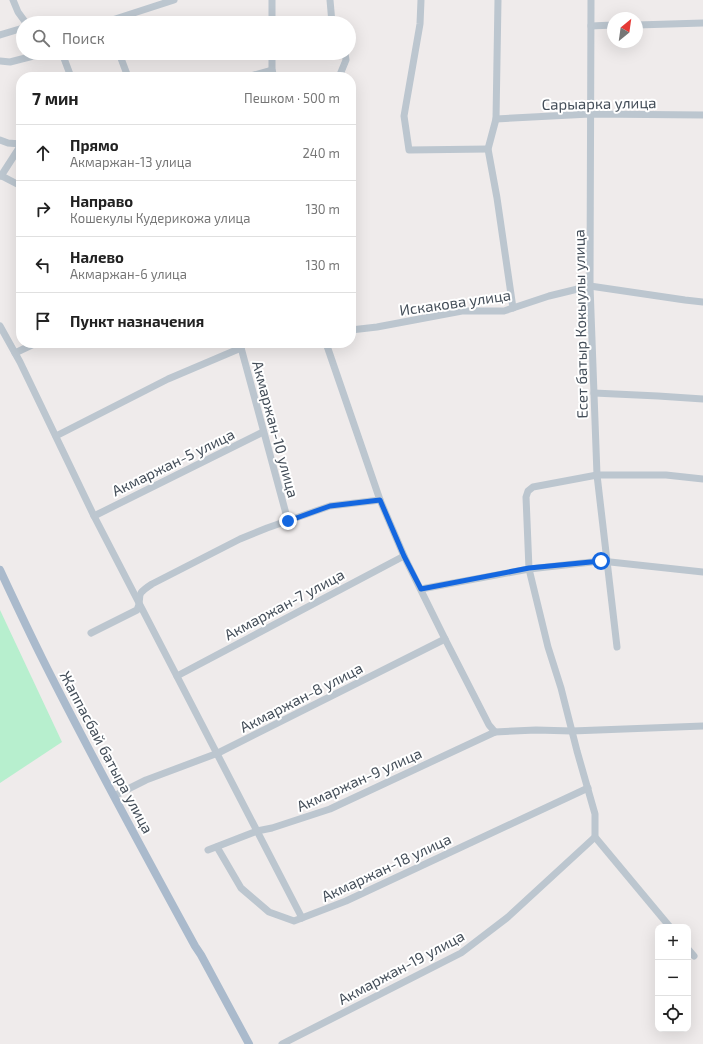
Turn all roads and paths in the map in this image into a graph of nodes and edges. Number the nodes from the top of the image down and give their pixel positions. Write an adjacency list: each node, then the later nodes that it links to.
1 (13, 0): 8 (street)
2 (174, 0): 9 (street)
3 (272, 0): 10 (street)
4 (330, 0): 11 (street)
5 (421, 0): 33 (street)
6 (498, 0): 30 (street)
7 (591, 0): 15 (street, Есет батыр Кокыулы улица)
8 (21, 16)
9 (127, 16)
10 (272, 16)
11 (331, 16)
12 (703, 23): 14 (street)
13 (607, 25): 15 (street)
14 (643, 25)
15 (591, 26): 28 (street, Есет батыр Кокыулы улица)
16 (16, 30): 17 (street)
17 (0, 35)
18 (18, 60): 23 (street)
19 (65, 60): 24 (street)
20 (122, 60): 25 (street)
21 (272, 60): 26 (street)
22 (346, 60): 27 (street)
23 (0, 61)
24 (69, 72)
25 (126, 72)
26 (273, 72)
27 (341, 72)
28 (590, 114): 29 (street, Сарыарка улица); 30 (street, Сарыарка улица); 37 (street, Есет батыр Кокыулы улица)
29 (703, 115)
30 (496, 118): 33 (street)
31 (0, 140): 32 (street)
32 (16, 144)
33 (488, 150): 39 (street)
34 (16, 152): 35 (street)
35 (1, 175): 36 (street)
36 (16, 183)
37 (590, 286): 38 (street, Искакова улица); 39 (street, Искакова улица); 47 (street, Есет батыр Кокыулы улица)
38 (703, 302)
39 (513, 308): 41 (street, Искакова улица)
40 (0, 326): 46 (street)
41 (356, 329)
42 (26, 348): 46 (street)
43 (234, 348): 50 (street)
44 (241, 348): 49 (street, Акмаржан-10 улица)
45 (328, 348): 53 (street)
46 (15, 353): 50 (street)
47 (594, 394): 48 (street); 51 (street, Есет батыр Кокыулы улица)
48 (703, 399)
49 (263, 432): 54 (street, Акмаржан-5 улица); 55 (street, Акмаржан-10 улица)
50 (56, 436): 54 (street)
51 (597, 475): 52 (street); 57 (street, Есет батыр Кокыулы улица); 58 (street)
52 (703, 479)
53 (380, 500): 55 (street); 56 (street)
54 (94, 516): 62 (street)
55 (288, 521): 62 (street)
56 (404, 556): 61 (street); 66 (street, Акмаржан-7 улица)
57 (608, 561): 58 (street); 60 (street); 65 (street, Есет батыр Кокыулы улица)
58 (529, 568): 61 (street); 68 (street)
59 (0, 570): 72 (main road, Жаппасбай батыра улица)
60 (703, 572)
61 (421, 589): 64 (street)
62 (140, 604): 63 (street); 66 (street)
63 (91, 633)
64 (445, 639): 69 (street); 70 (street, Акмаржан-8 улица)
65 (617, 647)
66 (176, 676): 70 (street)
67 (703, 726): 68 (street)
68 (572, 731): 69 (street); 71 (street)
69 (496, 732): 73 (street, Акмаржан-9 улица)
70 (218, 753): 72 (street, Акмаржан-8 улица); 73 (street)
71 (588, 788): 74 (street); 77 (street, Акмаржан-18 улица)
72 (114, 796): 79 (main road, Жаппасбай батыра улица)
73 (257, 831): 75 (street, Акмаржан-9 улица); 77 (street)
74 (595, 837): 78 (street); 84 (street, Акмаржан-19 улица)
75 (217, 847): 76 (street, Акмаржан-9 улица); 77 (street, Акмаржан-18 улица)
76 (208, 850)
77 (302, 918)
78 (668, 924)
79 (195, 946): 82 (main road); 83 (main road)
80 (691, 952): 81 (street)
81 (694, 956)
82 (243, 1044)
83 (249, 1044)
84 (282, 1044)

